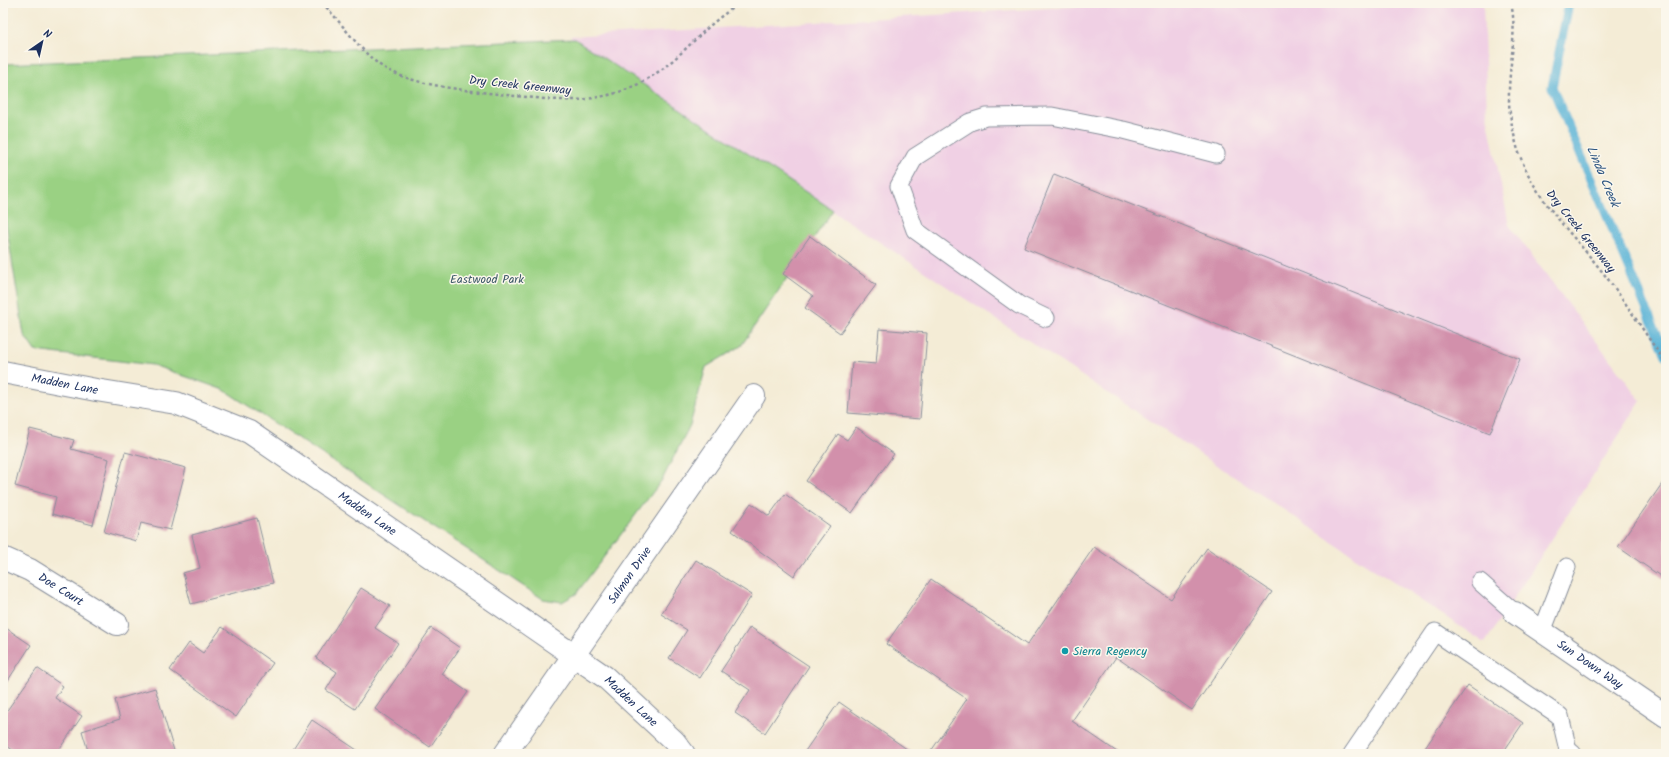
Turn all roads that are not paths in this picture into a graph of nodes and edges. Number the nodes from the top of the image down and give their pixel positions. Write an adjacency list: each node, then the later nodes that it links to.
1 (1216, 154): 2 (lane)
2 (1046, 318)
3 (3, 372): 11 (street, Madden Lane)
4 (754, 396): 11 (street, Salmon Drive)
5 (3, 558): 9 (street, Doe Court)
6 (1567, 567): 10 (lane)
7 (1480, 582): 8 (lane)
8 (1515, 613): 10 (street, Sun Down Way)
9 (117, 624)
10 (1542, 632): 12 (street, Sun Down Way)
11 (573, 654): 13 (street, Salmon Drive); 14 (street, Madden Lane)
12 (1666, 716)
13 (505, 754)
14 (684, 754)
15 (1352, 754): 16 (lane)
16 (1573, 754)

